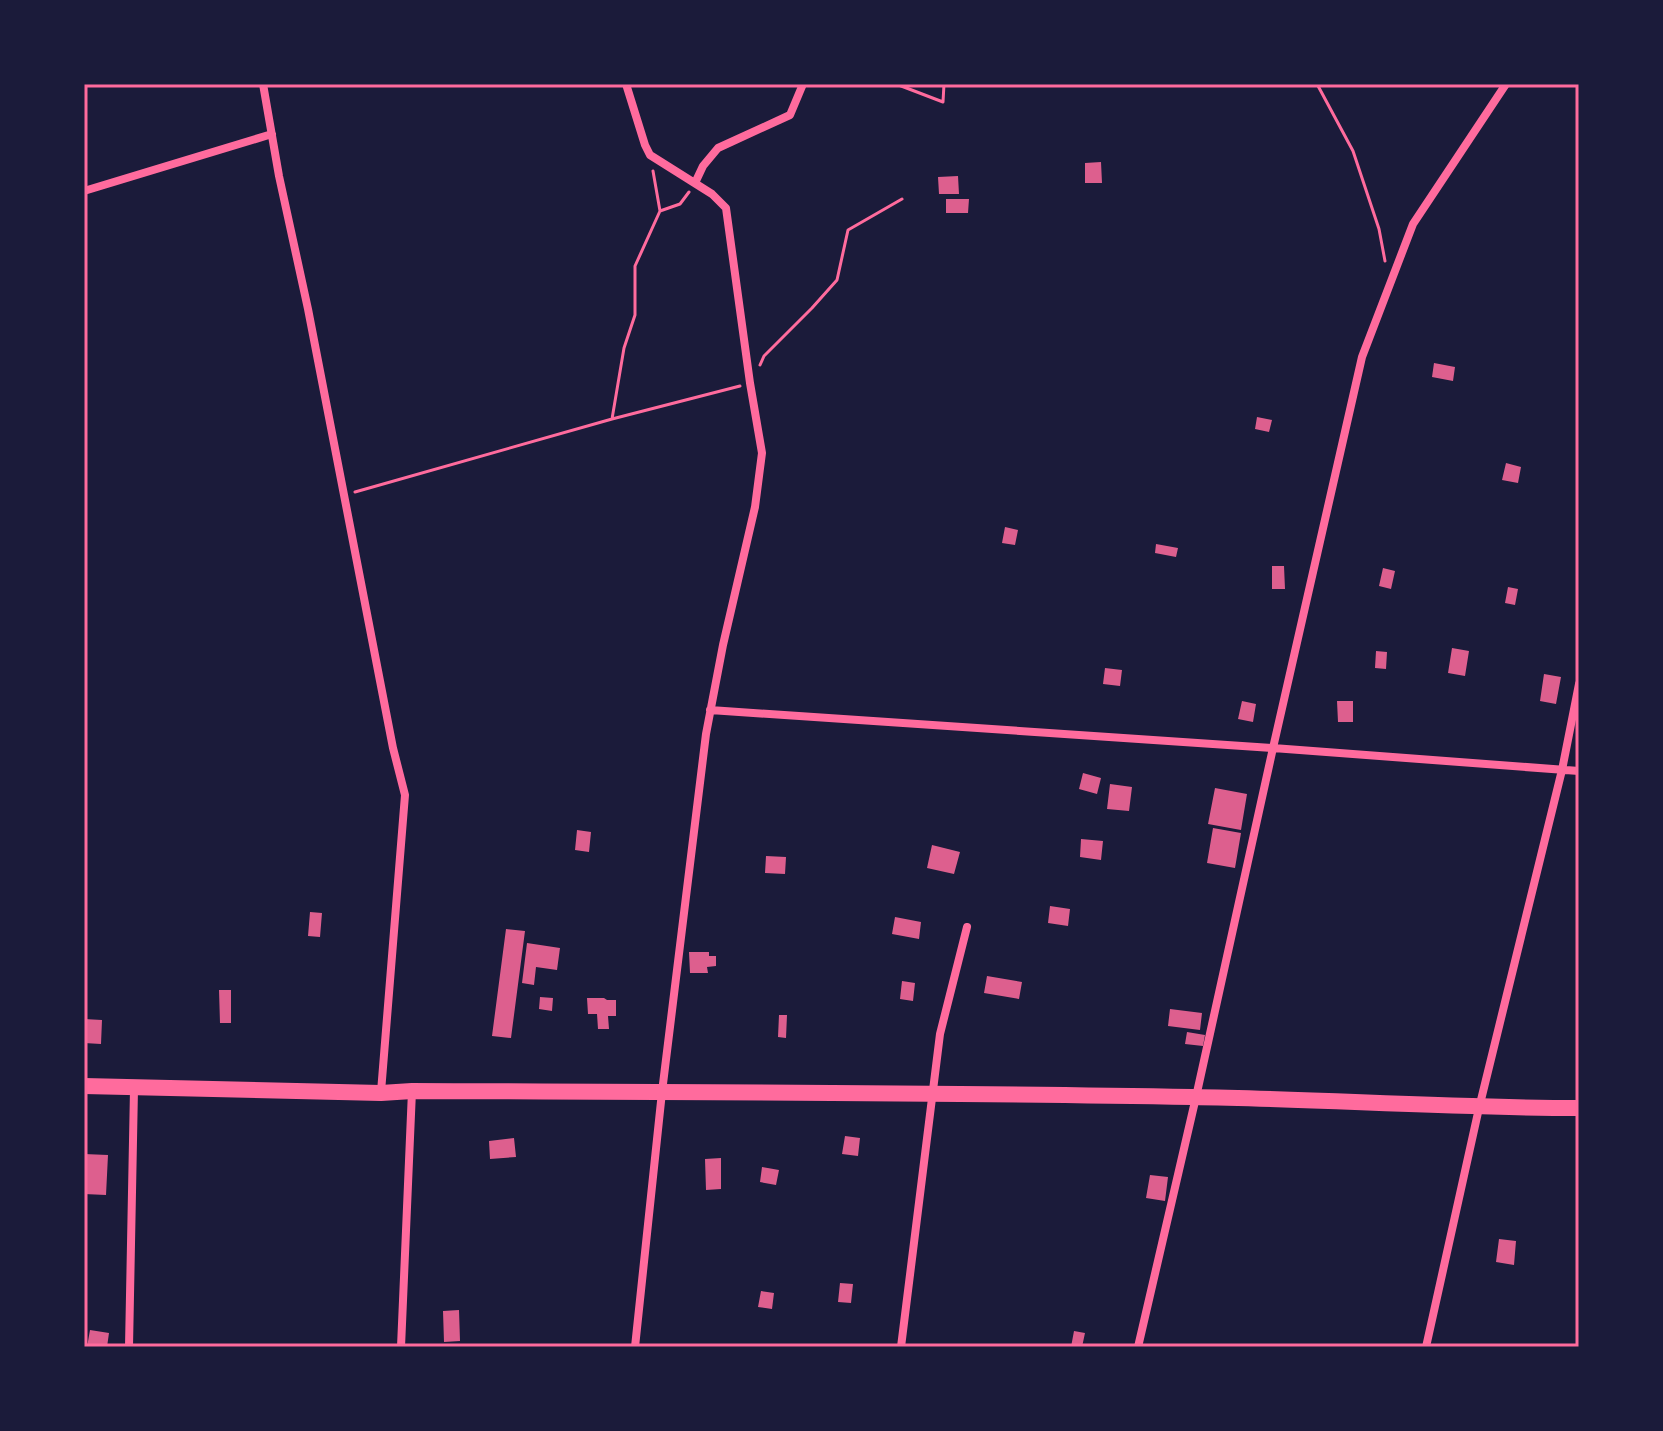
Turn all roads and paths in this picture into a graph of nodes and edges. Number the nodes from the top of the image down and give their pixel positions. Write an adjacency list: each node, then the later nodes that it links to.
1 (263, 84): 8 (street)
2 (626, 84): 9 (street)
3 (803, 84): 10 (street)
4 (896, 84): 5 (path)
5 (944, 84)
6 (1317, 84): 14 (path)
7 (1506, 84): 14 (street)
8 (272, 134): 11 (street); 17 (street)
9 (650, 155): 10 (street); 13 (path)
10 (695, 183): 13 (path); 15 (street)
11 (84, 191)
12 (902, 199): 15 (path)
13 (660, 211): 16 (path)
14 (1390, 285): 20 (street)
15 (750, 383): 16 (path); 19 (street)
16 (612, 419): 17 (path)
17 (344, 495): 28 (street)
18 (1579, 684): 21 (street)
19 (710, 710): 20 (street); 27 (street)
20 (1273, 748): 21 (street); 30 (street)
21 (1562, 770): 22 (street); 31 (street)
22 (1579, 771)
23 (967, 927): 29 (street)
24 (84, 1086): 25 (highway)
25 (134, 1089): 28 (highway); 33 (street)
26 (412, 1091): 27 (highway); 28 (highway); 34 (street)
27 (662, 1092): 29 (highway); 35 (street)
28 (381, 1093)
29 (933, 1093): 30 (highway); 36 (street)
30 (1196, 1097): 31 (highway); 37 (street)
31 (1479, 1108): 32 (highway); 38 (street)
32 (1579, 1108)
33 (129, 1347)
34 (401, 1347)
35 (635, 1347)
36 (901, 1347)
37 (1138, 1347)
38 (1426, 1347)

